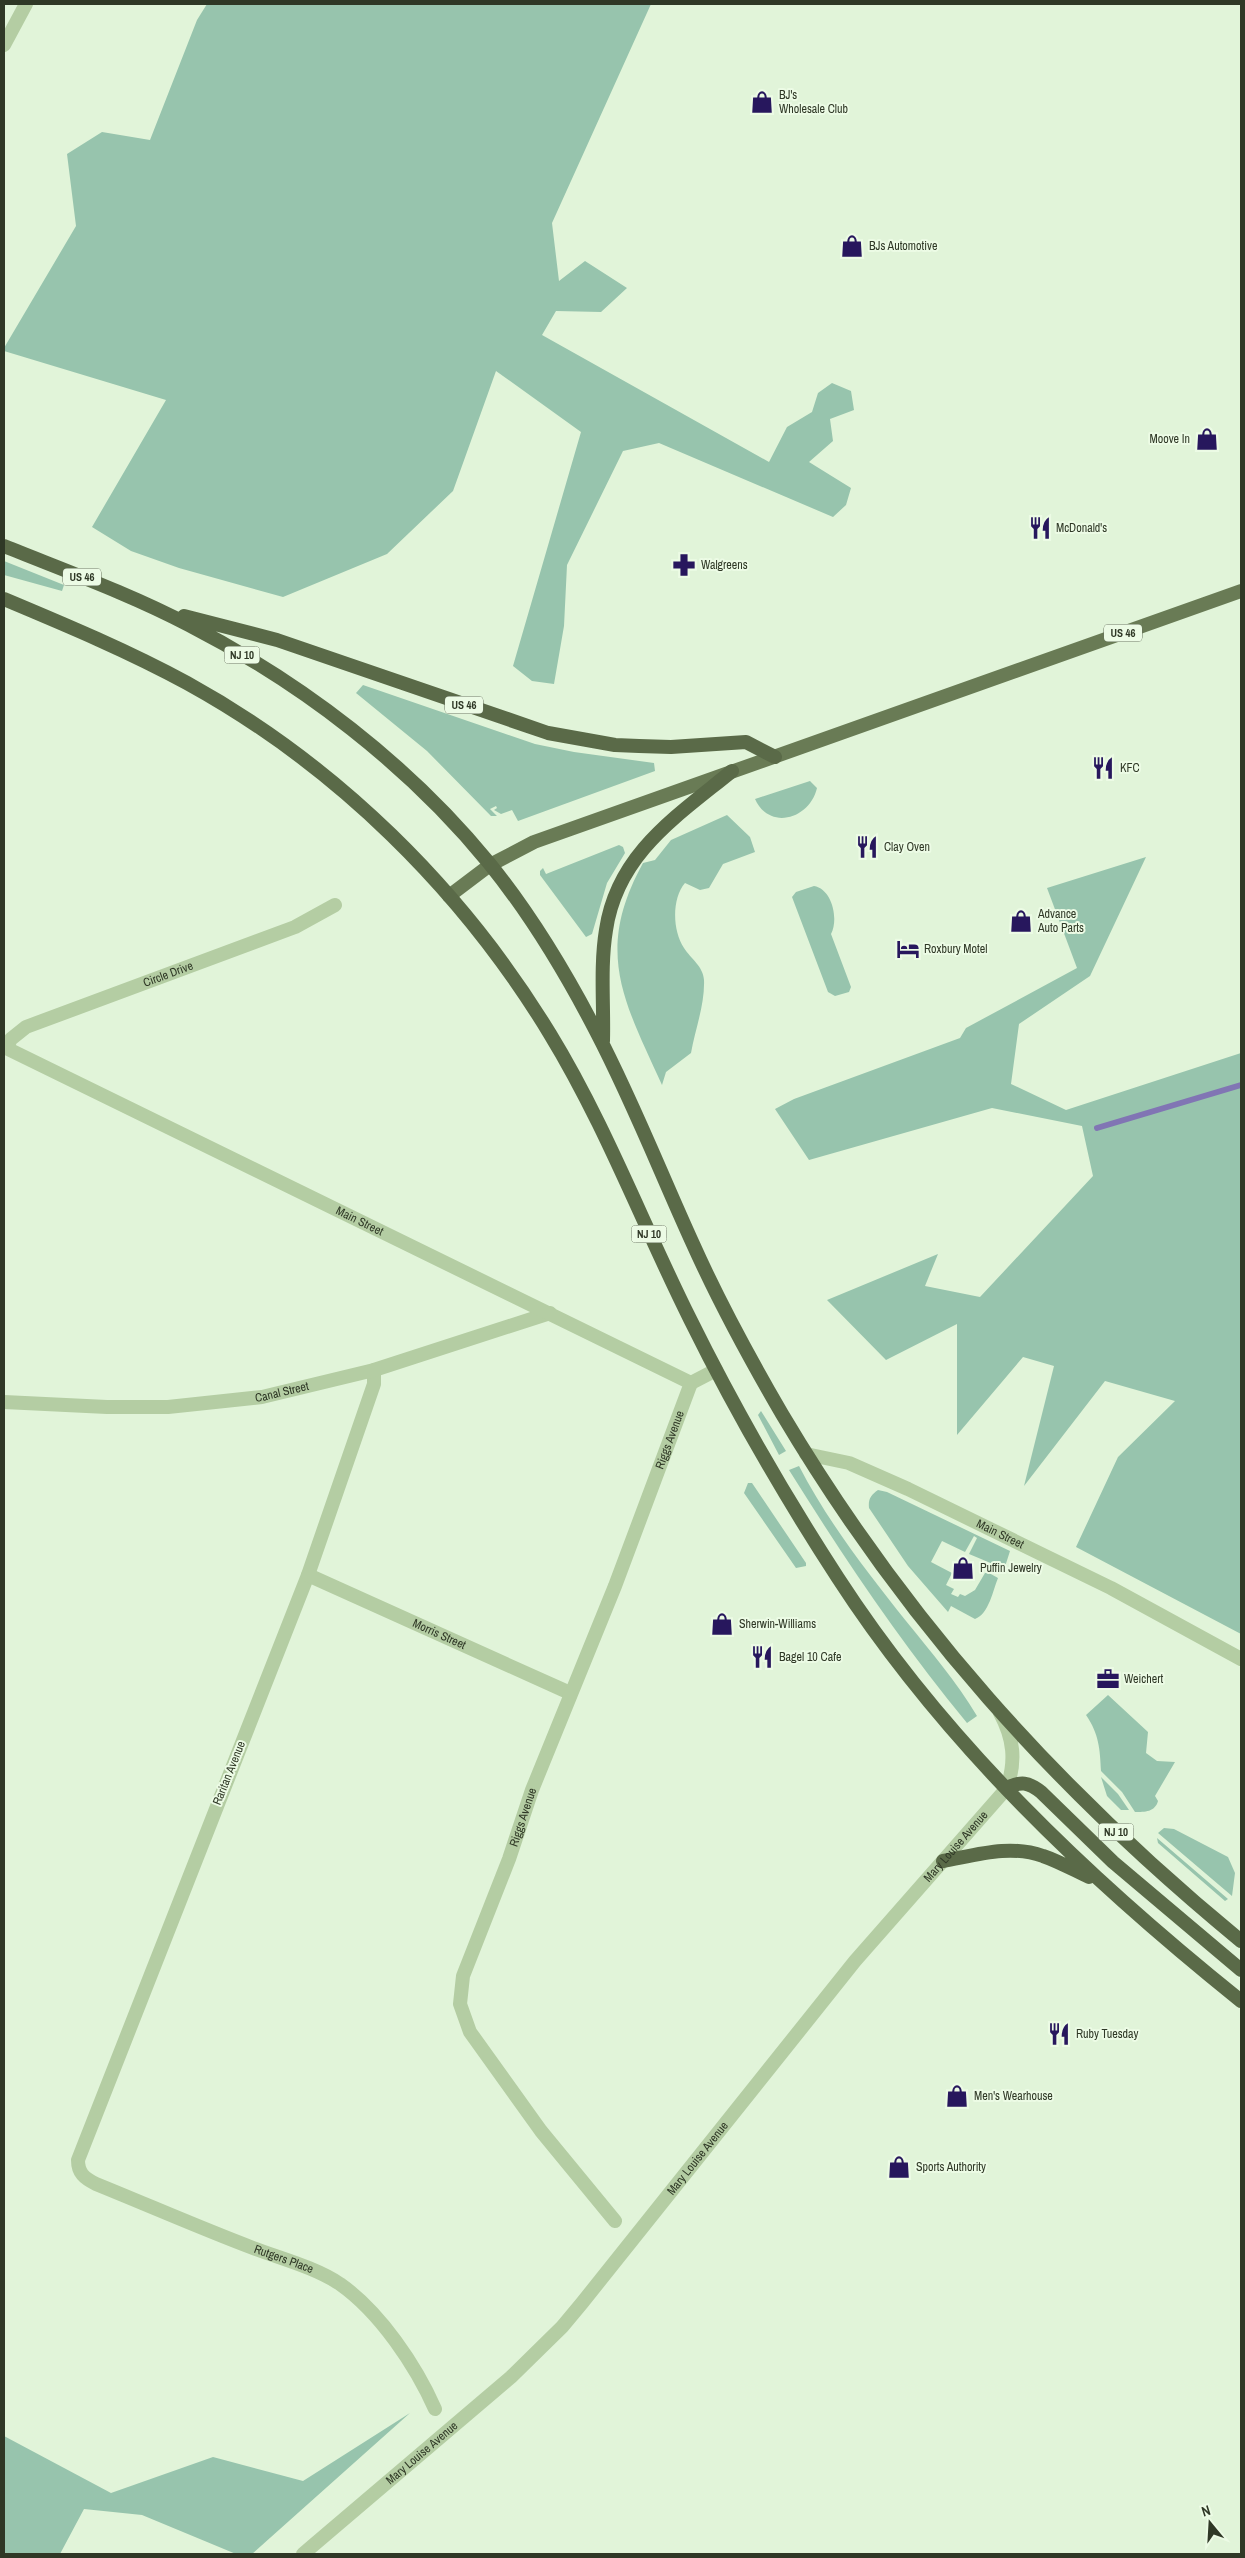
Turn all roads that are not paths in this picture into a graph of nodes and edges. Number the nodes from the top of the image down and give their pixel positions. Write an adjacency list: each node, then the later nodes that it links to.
1 (26, 4): 2 (street)
2 (4, 44)
3 (4, 546): 6 (highway, US 46)
4 (1241, 591): 7 (main road, US 46)
5 (4, 599): 10 (highway)
6 (160, 610): 7 (highway, US 46); 9 (highway, NJ 10)
7 (775, 756): 8 (main road, US 46)
8 (732, 772): 9 (main road, US 46); 12 (highway)
9 (490, 865): 10 (main road, US 46); 12 (highway, NJ 10)
10 (449, 896): 16 (highway, NJ 10)
11 (335, 906): 13 (street, Circle Drive)
12 (603, 1044): 19 (highway, NJ 10)
13 (5, 1047): 14 (street, Main Street)
14 (550, 1313): 15 (street, Canal Street); 17 (street, Main Street)
15 (374, 1370): 18 (street, Canal Street); 20 (street, Raritan Avenue)
16 (716, 1370): 17 (street); 24 (highway, NJ 10)
17 (691, 1383): 22 (street, Riggs Avenue)
18 (4, 1402)
19 (806, 1454): 21 (street, Main Street); 23 (highway, NJ 10)
20 (308, 1575): 22 (street, Morris Street); 30 (street, Raritan Avenue)
21 (1241, 1659)
22 (570, 1693): 31 (street, Riggs Avenue)
23 (1000, 1713): 24 (street, Mary Louise Avenue); 27 (highway, NJ 10)
24 (1006, 1788): 25 (street, Mary Louise Avenue); 26 (highway, NJ 10); 28 (highway)
25 (943, 1861): 26 (highway); 33 (street, Mary Louise Avenue)
26 (1098, 1881): 29 (highway, NJ 10)
27 (1241, 1940)
28 (1241, 1970)
29 (1241, 2002)
30 (80, 2173): 32 (street, Rutgers Place)
31 (615, 2221)
32 (436, 2409)
33 (303, 2554)

